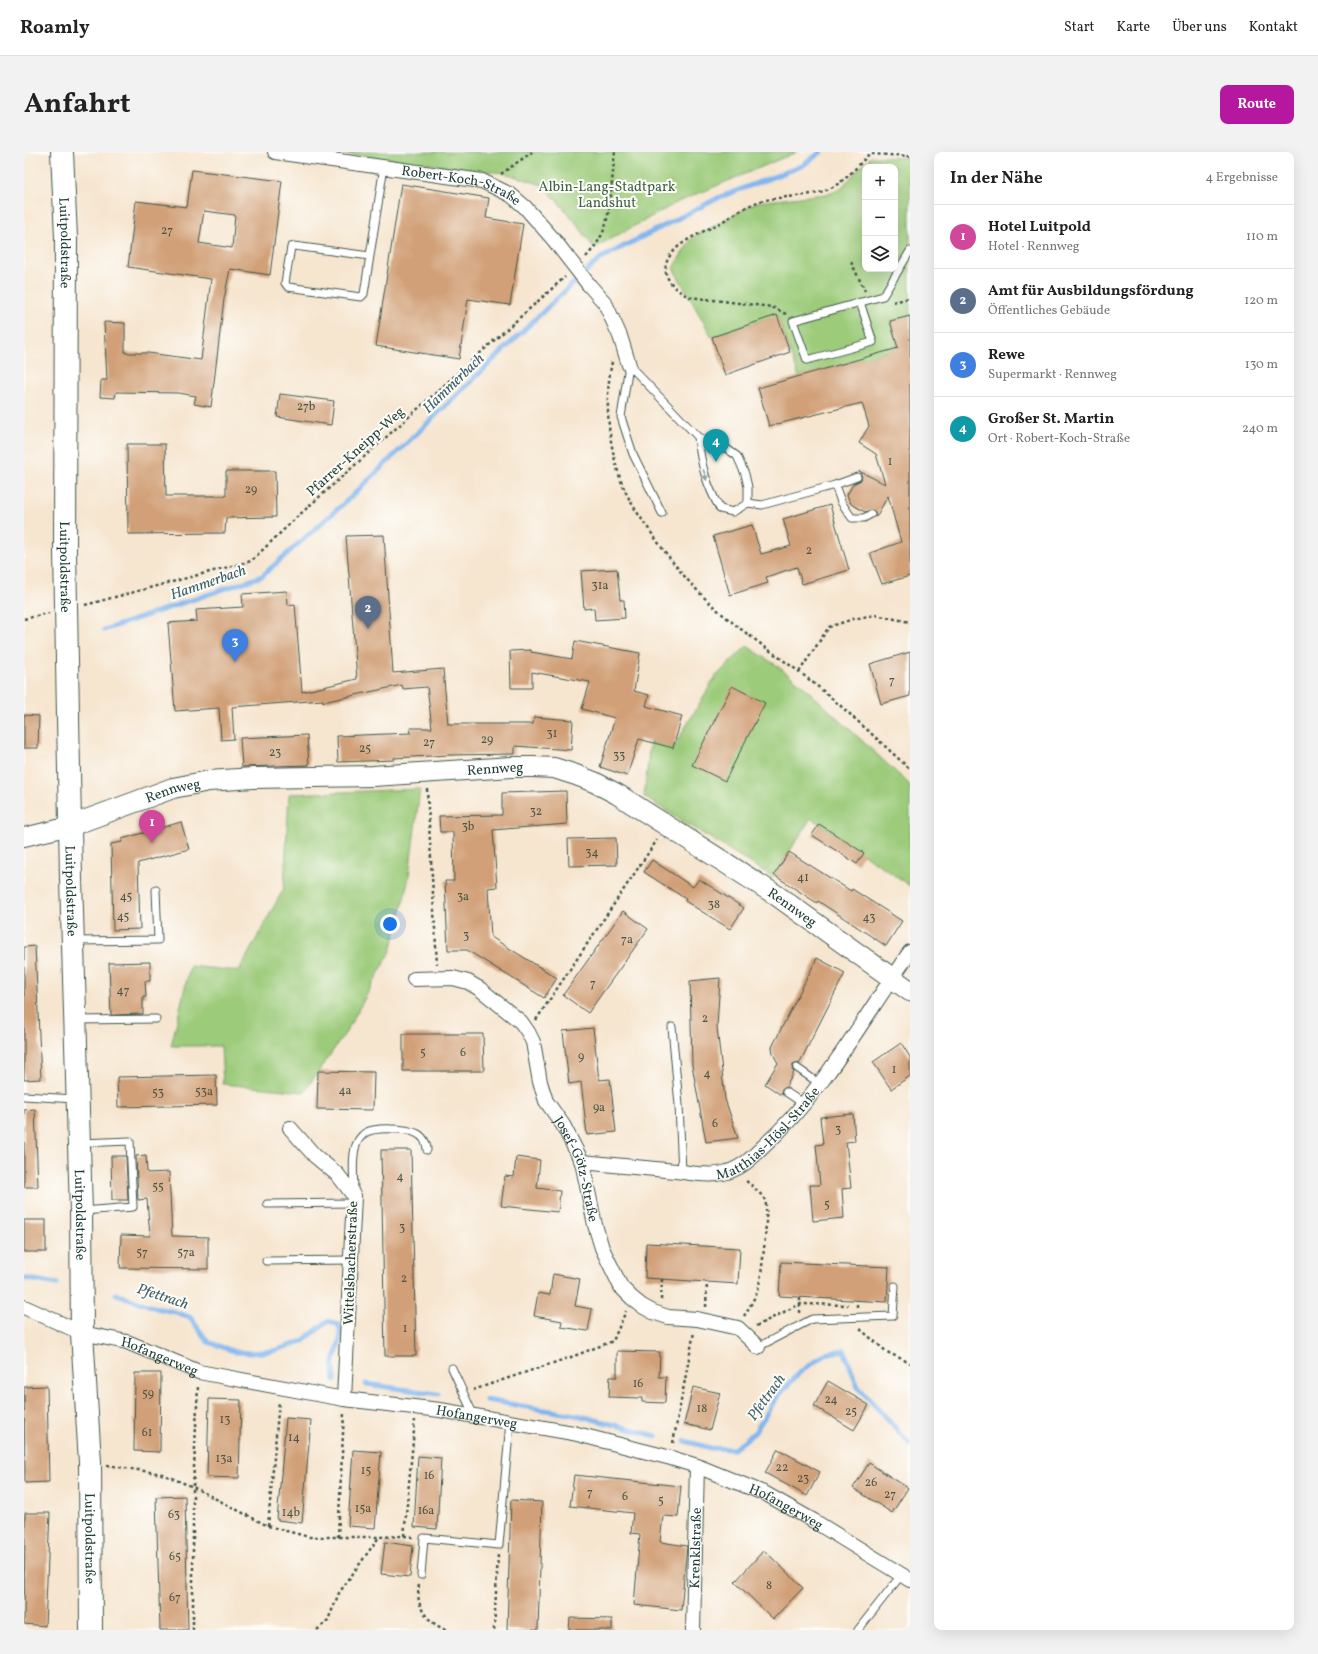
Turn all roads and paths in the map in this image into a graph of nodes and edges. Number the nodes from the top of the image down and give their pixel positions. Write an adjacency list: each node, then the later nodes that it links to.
1 (62, 152): 24 (main road, Luitpoldstraße)
2 (274, 152): 6 (street, Robert-Koch-Straße)
3 (532, 152): 7 (path)
4 (615, 152): 10 (path)
5 (910, 156): 15 (path)
6 (384, 167): 7 (street, Robert-Koch-Straße); 9 (lane)
7 (482, 181): 16 (street, Robert-Koch-Straße, bridge)
8 (910, 251): 14 (lane)
9 (370, 256): 9 (lane)
10 (585, 259)
11 (851, 262): 13 (path)
12 (567, 275): 24 (path, Pfarrer-Kneipp-Weg)
13 (863, 289)
14 (860, 302): 15 (lane); 15 (lane)
15 (793, 321)
16 (620, 336): 17 (street, Robert-Koch-Straße); 27 (path)
17 (629, 366): 18 (lane); 22 (lane)
18 (698, 437): 21 (lane); 21 (lane, one-way to 21)
19 (857, 477): 20 (lane)
20 (835, 485): 21 (lane); 23 (lane)
21 (748, 503)
22 (662, 513)
23 (871, 514)
24 (67, 610): 25 (path, Pfarrer-Kneipp-Weg); 30 (main road, Luitpoldstraße)
25 (24, 618)
26 (910, 622): 27 (path)
27 (799, 672): 28 (path)
28 (910, 769)
29 (426, 773): 30 (main road, Rennweg); 31 (main road, Rennweg); 38 (path)
30 (70, 826): 32 (street, Rennweg); 34 (main road, Luitpoldstraße)
31 (666, 826): 36 (main road, Rennweg); 43 (path)
32 (24, 837)
33 (156, 890): 34 (lane)
34 (72, 941): 41 (main road, Luitpoldstraße)
35 (910, 952): 36 (street, Matthias-Hösl-Straße)
36 (893, 978): 39 (main road, Rennweg); 45 (street, Matthias-Hösl-Straße)
37 (414, 979): 38 (street, Josef-Götz-Straße)
38 (438, 979): 43 (street, Josef-Götz-Straße)
39 (910, 991)
40 (156, 1019): 41 (lane)
41 (76, 1020): 48 (main road, Luitpoldstraße)
42 (672, 1027): 55 (lane)
43 (528, 1032): 53 (street, Josef-Götz-Straße)
44 (797, 1068): 45 (lane)
45 (820, 1084): 49 (street, Matthias-Hösl-Straße)
46 (786, 1092): 49 (lane)
47 (24, 1096): 48 (lane)
48 (77, 1099): 51 (main road, Luitpoldstraße)
49 (804, 1104): 54 (street, Matthias-Hösl-Straße)
50 (290, 1128): 56 (street, Wittelsbacherstraße)
51 (78, 1144): 58 (main road, Luitpoldstraße); 58 (lane)
52 (427, 1150): 56 (lane)
53 (582, 1162): 55 (street, Matthias-Hösl-Straße); 64 (street, Josef-Götz-Straße)
54 (735, 1169): 55 (street, Matthias-Hösl-Straße); 69 (path)
55 (682, 1172)
56 (354, 1200): 57 (lane); 59 (street, Wittelsbacherstraße)
57 (267, 1204)
58 (81, 1212): 70 (main road, Luitpoldstraße)
59 (351, 1260): 60 (lane); 77 (street, Wittelsbacherstraße)
60 (266, 1261)
61 (662, 1279): 66 (path)
62 (707, 1282): 68 (path)
63 (895, 1286): 67 (lane)
64 (632, 1298): 66 (street, Josef-Götz-Straße); 76 (path)
65 (24, 1308): 70 (street, Hofangerweg)
66 (661, 1315): 68 (street, Josef-Götz-Straße)
67 (846, 1318): 71 (lane); 72 (path)
68 (701, 1320): 69 (street, Josef-Götz-Straße); 81 (path)
69 (738, 1328): 71 (street)
70 (82, 1333): 74 (street, Hofangerweg); 82 (main road, Luitpoldstraße)
71 (758, 1347)
72 (910, 1363)
73 (452, 1368): 76 (lane)
74 (199, 1372): 75 (street, Hofangerweg); 84 (path)
75 (280, 1388): 77 (street, Hofangerweg); 85 (path)
76 (463, 1392): 79 (lane)
77 (344, 1399): 78 (street, Hofangerweg); 87 (path)
78 (416, 1408): 79 (street, Hofangerweg); 86 (path)
79 (475, 1416): 80 (street, Hofangerweg)
80 (510, 1422): 81 (street, Hofangerweg); 88 (lane)
81 (671, 1458): 83 (street, Hofangerweg)
82 (90, 1462): 84 (path); 91 (main road, Luitpoldstraße)
83 (697, 1466): 90 (street, Hofangerweg); 96 (street, Krenklstraße)
84 (193, 1487): 85 (path); 92 (path)
85 (268, 1526): 87 (path)
86 (378, 1537): 87 (path); 93 (path)
87 (338, 1538)
88 (499, 1545): 89 (lane); 95 (path)
89 (421, 1575): 94 (path)
90 (906, 1577): 97 (lane)
91 (91, 1630)
92 (193, 1630)
93 (317, 1630)
94 (446, 1630)
95 (494, 1630)
96 (693, 1630)
97 (858, 1630)

